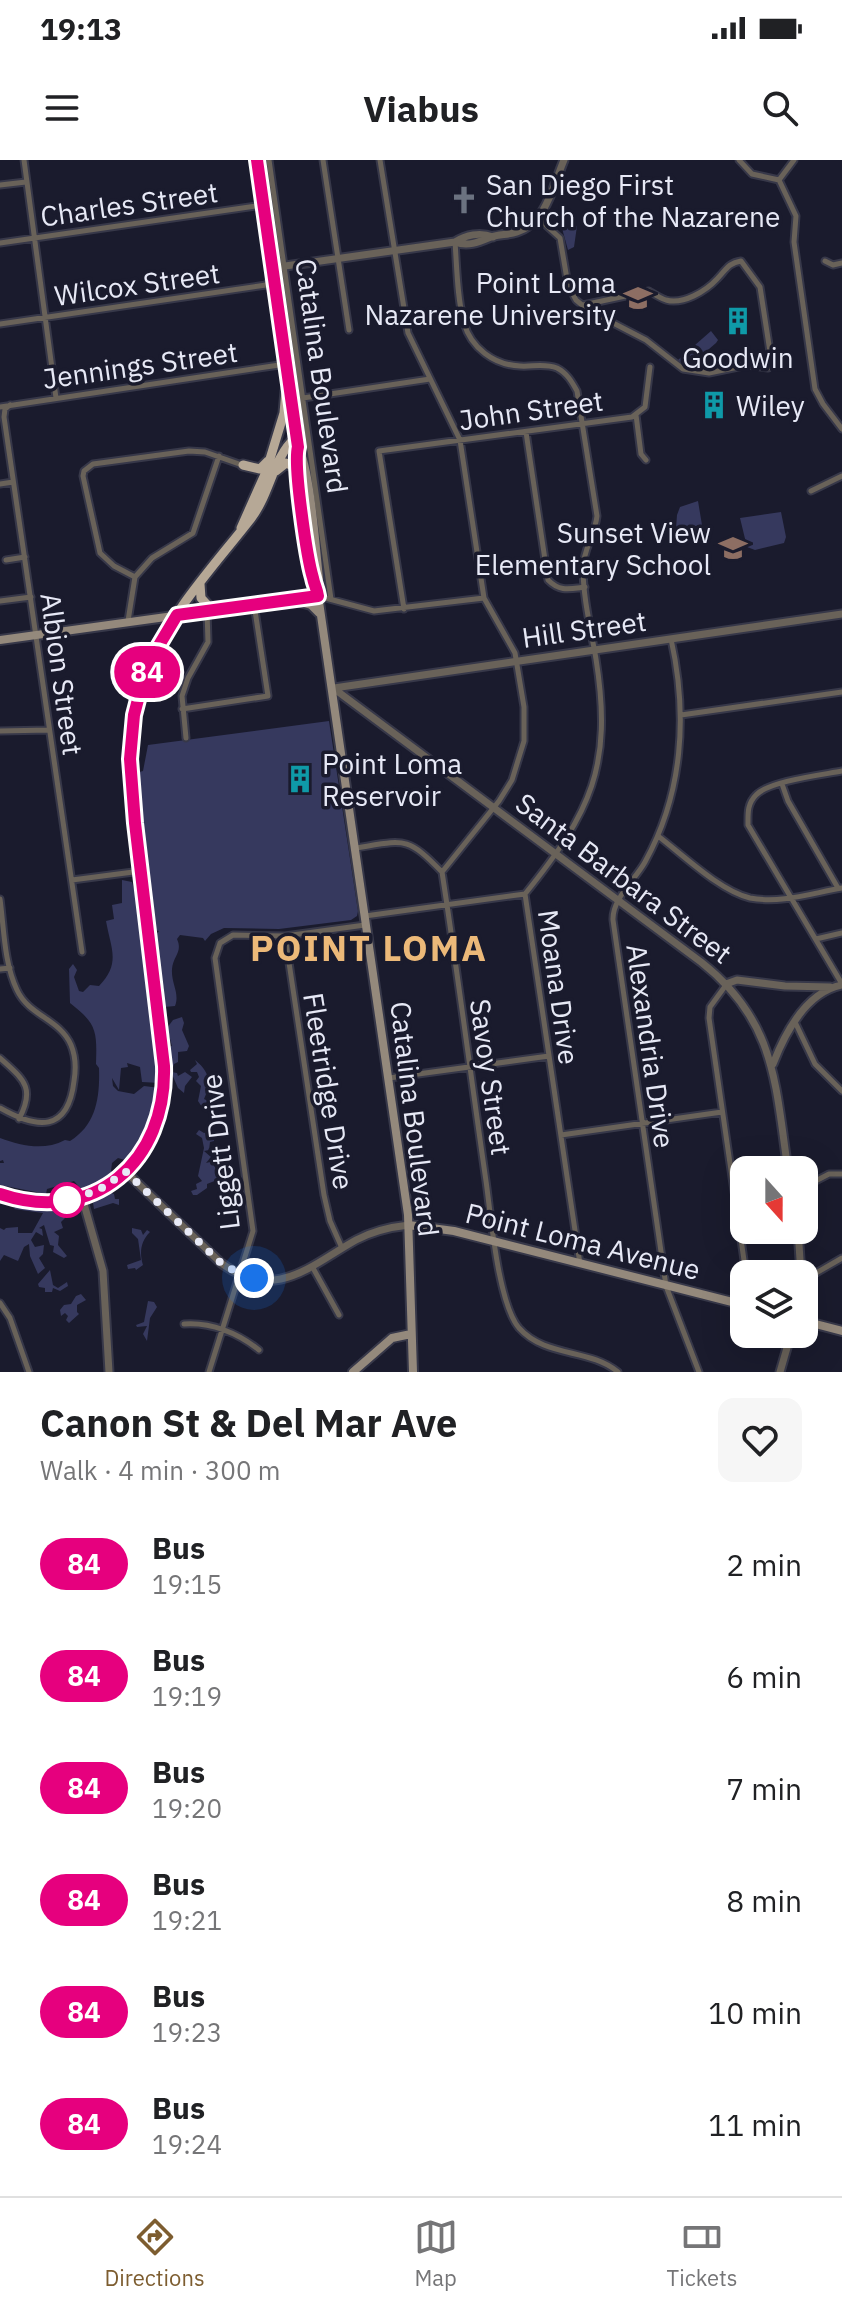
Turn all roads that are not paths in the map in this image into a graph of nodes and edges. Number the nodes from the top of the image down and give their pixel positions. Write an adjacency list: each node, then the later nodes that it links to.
1 (24, 160): 10 (street)
2 (257, 160): 12 (main road, Catalina Boulevard)
3 (269, 160): 21 (street, Catalina Boulevard)
4 (323, 160): 18 (street)
5 (380, 160): 17 (street)
6 (564, 160): 13 (street)
7 (739, 160): 9 (street)
8 (794, 160): 9 (street)
9 (779, 180): 37 (street)
10 (26, 182): 11 (street); 14 (street)
11 (0, 185)
12 (263, 205): 14 (street, Charles Street); 22 (main road, Catalina Boulevard)
13 (538, 218): 15 (street); 23 (street)
14 (35, 238): 16 (street, Charles Street); 24 (street)
15 (455, 242): 17 (street); 36 (street, Moana Drive)
16 (0, 243)
17 (395, 250): 18 (street); 29 (street)
18 (338, 258): 21 (street); 26 (street)
19 (825, 261): 20 (street)
20 (842, 263)
21 (284, 266): 22 (street); 32 (street, Catalina Boulevard)
22 (273, 275): 24 (street, Wilcox Street); 27 (main road, Catalina Boulevard)
23 (583, 305): 23 (street)
24 (45, 317): 25 (street, Wilcox Street); 31 (street)
25 (0, 324)
26 (349, 330)
27 (286, 364): 30 (main road, Catalina Boulevard); 31 (street, Jennings Street)
28 (650, 367): 35 (street, John Street)
29 (430, 379): 32 (street); 39 (street)
30 (288, 380): 40 (main road, Catalina Boulevard); 41 (main road)
31 (56, 398): 33 (street, Jennings Street)
32 (303, 398): 62 (street, Catalina Boulevard)
33 (10, 405): 34 (street, Jennings Street); 48 (street, Albion Street)
34 (0, 407)
35 (636, 415): 36 (street, John Street); 43 (street)
36 (584, 423): 38 (street, John Street); 57 (street, Moana Drive)
37 (842, 429)
38 (526, 432): 39 (street, John Street); 57 (street)
39 (460, 440): 60 (street); 66 (street, John Street)
40 (297, 442): 45 (main road, Catalina Boulevard); 46 (main road); 58 (main road, Catalina Boulevard)
41 (271, 455): 44 (main road); 50 (main road)
42 (219, 456): 44 (street); 55 (street); 55 (street)
43 (646, 460)
44 (243, 465): 50 (street)
45 (297, 468): 46 (main road); 58 (main road, Catalina Boulevard)
46 (274, 473): 52 (main road)
47 (842, 476): 51 (street)
48 (13, 482): 49 (street); 53 (street, Albion Street)
49 (0, 484)
50 (258, 490): 52 (main road)
51 (811, 491)
52 (239, 532): 56 (main road)
53 (25, 557): 54 (street); 59 (street, Albion Street)
54 (6, 560)
55 (135, 577): 70 (street)
56 (200, 584): 65 (main road); 68 (main road)
57 (585, 587): 74 (street, Moana Drive)
58 (318, 592): 61 (main road); 62 (street); 69 (main road, Catalina Boulevard)
59 (31, 597): 63 (street); 71 (street, Albion Street)
60 (484, 598): 66 (street); 75 (street)
61 (284, 599): 64 (main road); 69 (main road)
62 (331, 599): 66 (street)
63 (0, 601)
64 (254, 603): 65 (main road); 78 (street)
65 (208, 609): 68 (main road); 78 (street)
66 (404, 609)
67 (842, 614): 72 (street, Hill Street)
68 (177, 615): 70 (main road); 89 (main road)
69 (322, 616): 76 (main road, Catalina Boulevard)
70 (128, 621): 71 (main road)
71 (36, 634): 73 (main road); 80 (street, Albion Street)
72 (671, 639): 74 (street, Hill Street); 79 (street, Alexandria Drive)
73 (0, 640)
74 (594, 650): 75 (street, Hill Street); 88 (street, Moana Drive)
75 (517, 662): 76 (street, Hill Street); 85 (street)
76 (333, 688): 85 (street, Santa Barbara Street); 87 (main road, Catalina Boulevard)
77 (842, 692): 79 (street)
78 (182, 709): 82 (street)
79 (681, 715): 86 (street, Alexandria Drive)
80 (49, 730): 81 (street); 91 (street, Albion Street)
81 (0, 731)
82 (186, 738)
83 (842, 771): 84 (street)
84 (782, 784): 92 (street); 94 (street)
85 (494, 807): 88 (street, Santa Barbara Street); 90 (street)
86 (658, 836): 94 (street); 96 (street, Alexandria Drive)
87 (356, 848): 90 (street); 98 (main road, Catalina Boulevard)
88 (557, 854): 93 (street, Moana Drive); 96 (street, Santa Barbara Street)
89 (141, 871): 91 (street); 121 (main road)
90 (442, 872): 97 (street, Savoy Street)
91 (72, 880): 102 (street, Albion Street)
92 (840, 888): 94 (street)
93 (525, 894): 97 (street); 109 (street, Moana Drive)
94 (792, 898): 101 (street)
95 (0, 899): 103 (street)
96 (619, 901): 105 (street, Santa Barbara Street); 118 (street, Alexandria Drive)
97 (447, 905): 98 (street); 112 (street, Savoy Street)
98 (366, 921): 100 (street); 113 (main road, Catalina Boulevard)
99 (842, 933): 101 (street)
100 (285, 936): 128 (street, Fleetridge Drive); 134 (street, Liggett Drive)
101 (816, 939): 106 (street)
102 (82, 952)
103 (10, 968): 104 (street); 117 (street)
104 (0, 969)
105 (726, 984): 107 (street); 111 (street, Santa Barbara Street); 116 (street)
106 (842, 984): 107 (street)
107 (830, 987): 108 (street)
108 (794, 1021): 111 (street); 114 (street)
109 (549, 1056): 112 (street); 119 (street, Moana Drive)
110 (0, 1058): 117 (street)
111 (773, 1066): 120 (street, Santa Barbara Street)
112 (469, 1067): 113 (street); 127 (street, Savoy Street)
113 (389, 1078): 126 (main road, Catalina Boulevard)
114 (842, 1091)
115 (0, 1108): 117 (street)
116 (722, 1112): 118 (street); 130 (street)
117 (19, 1119)
118 (642, 1124): 119 (street); 135 (street, Alexandria Drive)
119 (561, 1135): 131 (street, Moana Drive)
120 (786, 1156)
121 (126, 1172): 125 (main road); 134 (street, Point Loma Avenue)
122 (842, 1174): 123 (street)
123 (818, 1180)
124 (0, 1194): 125 (main road)
125 (82, 1197): 147 (street)
126 (409, 1225): 127 (main road, Point Loma Avenue); 128 (street, Point Loma Avenue); 143 (main road, Catalina Boulevard)
127 (495, 1242): 131 (main road, Point Loma Avenue); 151 (street, Savoy Street)
128 (343, 1249): 132 (street, Point Loma Avenue)
129 (842, 1258): 133 (street)
130 (744, 1260)
131 (580, 1264): 135 (main road, Point Loma Avenue)
132 (313, 1268): 134 (street, Point Loma Avenue); 138 (street)
133 (818, 1272)
134 (242, 1274): 141 (street, Liggett Drive)
135 (666, 1286): 136 (main road, Point Loma Avenue); 152 (street, Alexandria Drive)
136 (730, 1302)
137 (0, 1303): 146 (street)
138 (339, 1315)
139 (184, 1324): 141 (street)
140 (818, 1325): 142 (main road)
141 (223, 1330): 145 (street); 148 (street, Liggett Drive)
142 (842, 1331)
143 (411, 1334): 149 (main road); 150 (main road, Catalina Boulevard)
144 (787, 1348): 153 (street)
145 (259, 1350)
146 (29, 1372)
147 (109, 1372)
148 (209, 1372)
149 (353, 1372)
150 (413, 1372)
151 (618, 1372)
152 (699, 1372)
153 (780, 1372)

